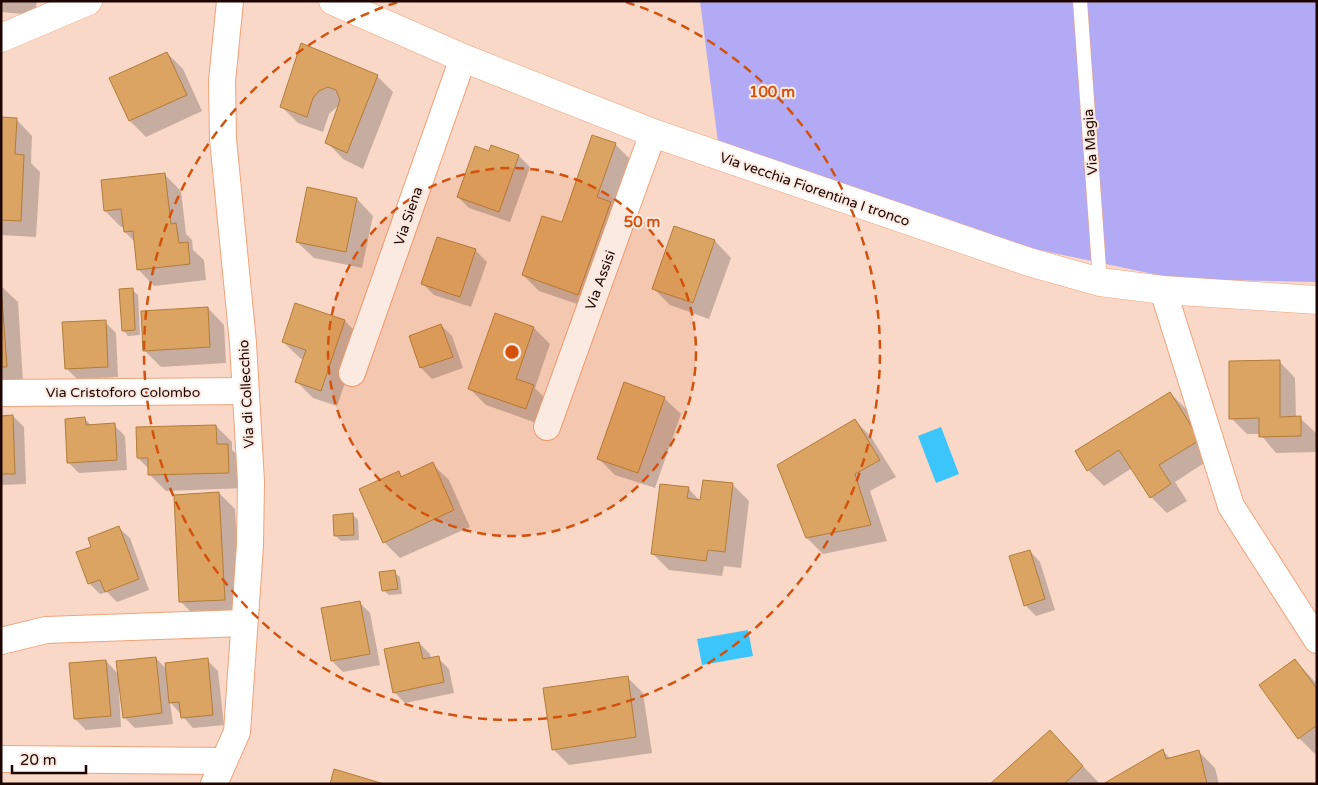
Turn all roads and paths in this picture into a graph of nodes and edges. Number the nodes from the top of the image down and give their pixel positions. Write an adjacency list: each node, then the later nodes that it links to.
1 (88, 1): 5 (street)
2 (230, 1): 12 (street, Via di Collecchio)
3 (333, 1): 6 (street, Via vecchia Fiorentina I tronco)
4 (1080, 1): 8 (lane, Via Magia)
5 (1, 38)
6 (463, 58): 7 (street, Via vecchia Fiorentina I tronco); 11 (street, Via Siena)
7 (654, 133): 8 (street, Via vecchia Fiorentina I tronco); 14 (street, Via Assisi)
8 (1100, 282): 9 (street, Via vecchia Fiorentina I tronco)
9 (1162, 290): 10 (street, Via vecchia Fiorentina I tronco); 16 (street)
10 (1317, 300)
11 (352, 373)
12 (245, 391): 13 (street, Via Cristoforo Colombo); 15 (street, Via di Collecchio)
13 (1, 393)
14 (547, 427)
15 (244, 623): 17 (street); 19 (street, Via di Collecchio)
16 (1317, 640)
17 (1, 641)
18 (1, 759): 19 (street)
19 (219, 772)

